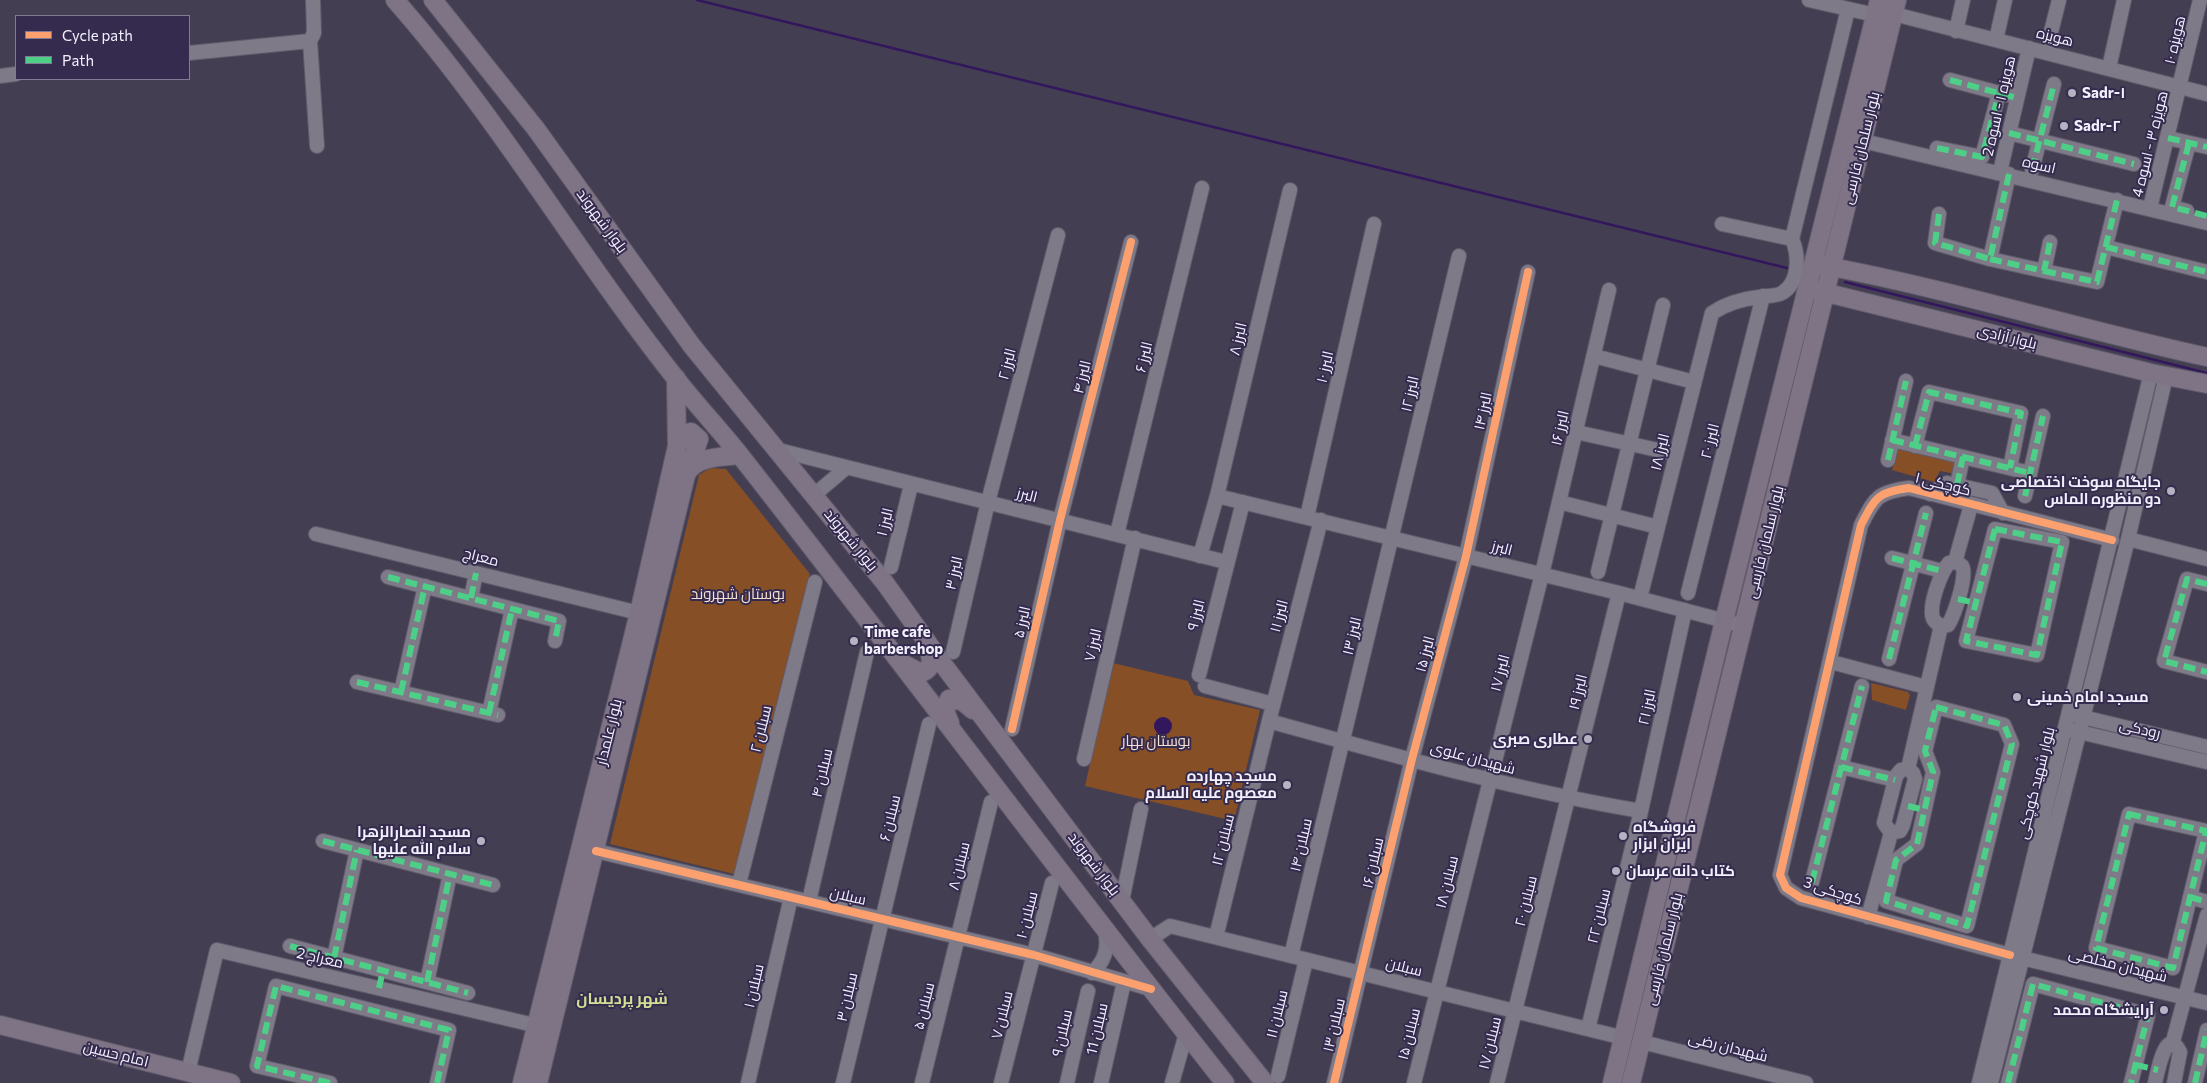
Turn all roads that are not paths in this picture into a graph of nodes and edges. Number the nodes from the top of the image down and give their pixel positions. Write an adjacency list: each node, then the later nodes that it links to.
1 (313, 0): 17 (street)
2 (395, 0): 14 (main road, بلوار شهروند)
3 (418, 0): 14 (main road)
4 (1809, 0): 13 (street)
5 (1963, 0): 15 (street)
6 (2005, 0): 16 (street)
7 (2059, 0): 19 (street)
8 (2124, 0): 21 (street)
9 (2200, 0): 26 (street, هویزه ۱۰)
10 (433, 3): 87 (main road, بلوار شهروند)
11 (1877, 7): 13 (street); 47 (main road, بلوار سلمان فارسی)
12 (1896, 7): 15 (street, هویزه); 32 (main road, بلوار سلمان فارسی)
13 (1848, 9): 53 (street)
14 (413, 20): 75 (main road, بلوار شهروند)
15 (1956, 31): 16 (street, هویزه)
16 (1996, 40): 18 (street, هویزه)
17 (310, 41): 20 (street); 35 (street)
18 (2029, 48): 19 (street, هویزه); 29 (street, هویزه ۱ - اسوه 2)
19 (2046, 52): 21 (street, هویزه)
20 (190, 53)
21 (2109, 68): 26 (street, هویزه)
22 (15, 74): 23 (street)
23 (0, 76)
24 (1950, 80): 27 (street)
25 (2054, 84): 33 (street)
26 (2180, 87): 28 (street, هویزه); 31 (street, هویزه ۳ - اسوه 4)
27 (1998, 93): 29 (street); 37 (street)
28 (2207, 94)
29 (2017, 98): 30 (street, هویزه ۱ - اسوه 2)
30 (2009, 133): 33 (street); 40 (street, هویزه ۱ - اسوه 2)
31 (2168, 138): 34 (street); 44 (street, هویزه ۳ - اسوه 4)
32 (1863, 141): 40 (street, اسوه); 51 (main road, بلوار سلمان فارسی)
33 (2039, 141): 38 (street); 39 (street)
34 (2190, 143): 36 (street); 46 (street)
35 (317, 146)
36 (2207, 147)
37 (1937, 148)
38 (2134, 164)
39 (2032, 170)
40 (2004, 173): 43 (street, اسوه); 58 (street, هویزه ۱ - اسوه 2)
41 (1202, 188): 114 (street, البرز ۶)
42 (1290, 190): 100 (street, البرز ۸)
43 (2117, 200): 44 (street, اسوه); 56 (street)
44 (2150, 208): 48 (street, اسوه)
45 (1939, 214): 58 (street)
46 (2207, 216)
47 (1823, 220): 51 (main road); 59 (main road, بلوار سلمان فارسی)
48 (2207, 223)
49 (1374, 224): 109 (street, البرز ۱۰)
50 (1722, 224): 53 (street)
51 (1842, 224): 60 (main road, بلوار سلمان فارسی)
52 (1058, 235): 102 (street, البرز ۲)
53 (1792, 239): 67 (street)
54 (1131, 242): 110 (street, البرز ۴)
55 (2050, 242): 61 (street)
56 (2106, 247): 61 (street); 63 (street)
57 (1459, 256): 116 (street, البرز ۱۲)
58 (1990, 259): 61 (street)
59 (1813, 264): 60 (main road, بلوار آزادی); 64 (main road, بلوار سلمان فارسی)
60 (1832, 267): 66 (main road, بلوار سلمان فارسی); 72 (main road, بلوار آزادی)
61 (2044, 271)
62 (1528, 272): 120 (street, البرز ۱۴)
63 (2207, 272)
64 (1808, 288): 66 (main road, بلوار آزادی); 69 (main road, بلوار سلمان فارسی)
65 (1609, 290): 71 (street, البرز ۱۶)
66 (1825, 292): 70 (main road, بلوار سلمان فارسی); 74 (main road, بلوار آزادی)
67 (1763, 296): 77 (street, البرز ۱۸); 136 (street, البرز ۲۰)
68 (1663, 305): 73 (street)
69 (1796, 335): 70 (main road); 144 (main road, بلوار سلمان فارسی)
70 (1815, 339): 145 (main road, بلوار سلمان فارسی)
71 (1594, 356): 73 (street); 82 (street, البرز ۱۶)
72 (2207, 357)
73 (1647, 370): 77 (street); 84 (street)
74 (2159, 375): 78 (main road, بلوار آزادی); 79 (street, بلوار شهید کوچکی); 80 (street, بلوار شهید کوچکی)
75 (676, 378): 85 (main road, بلوار علمدار); 89 (main road, بلوار شهروند)
76 (1906, 381): 83 (street)
77 (1694, 382): 88 (street, البرز ۱۸)
78 (2207, 384)
79 (2146, 397): 80 (street); 118 (street, بلوار شهید کوچکی)
80 (2161, 400): 117 (street, بلوار شهید کوچکی)
81 (2043, 416): 95 (street)
82 (1576, 432): 84 (street); 104 (street, البرز ۱۶)
83 (1892, 440): 86 (street); 91 (street)
84 (1629, 444): 88 (street); 108 (street)
85 (676, 446): 92 (main road, بلوار علمدار); 143 (main road, بلوار علمدار)
86 (1915, 446): 90 (street); 94 (street)
87 (778, 450): 93 (street, البرز); 99 (main road, بلوار شهروند)
88 (1676, 454): 112 (street, البرز ۱۸)
89 (740, 455): 92 (main road); 151 (main road, بلوار شهروند)
90 (1963, 457): 94 (street); 97 (street)
91 (1888, 460)
92 (689, 468): 185 (main road, بلوار علمدار)
93 (846, 468): 96 (street, البرز); 99 (street)
94 (2010, 468): 95 (street)
95 (2030, 473): 101 (street)
96 (911, 485): 102 (street, البرز); 126 (street, البرز ۱)
97 (1957, 485): 98 (street); 107 (street)
98 (1930, 494): 105 (street, کوچکی ۱); 153 (street, کوچکی ۱)
99 (814, 495): 147 (main road, بلوار شهروند)
100 (1217, 496): 103 (street, البرز); 119 (street)
101 (2025, 496)
102 (988, 502): 110 (street, البرز); 150 (street, البرز ۳)
103 (1243, 502): 109 (street, البرز); 123 (street)
104 (1559, 502): 108 (street); 130 (street, البرز ۱۶)
105 (1971, 505): 107 (street, کوچکی ۱); 124 (street)
106 (1926, 513): 125 (street)
107 (2004, 513): 118 (street, کوچکی ۱)
108 (1612, 515): 112 (street); 128 (street)
109 (1307, 517): 111 (street, البرز)
110 (1060, 520): 114 (street, البرز); 165 (street, البرز ۵)
111 (1321, 520): 116 (street, البرز); 160 (street, البرز ۱۱)
112 (1658, 527): 138 (street, البرز ۱۸)
113 (316, 534): 129 (street, معراج)
114 (1117, 534): 115 (street, البرز)
115 (1134, 538): 119 (street, البرز); 170 (street, البرز ۷)
116 (1393, 539): 120 (street, البرز); 168 (street, البرز ۱۳)
117 (2128, 539): 122 (street); 159 (street, بلوار شهید کوچکی)
118 (2112, 540): 159 (street, بلوار شهید کوچکی)
119 (1200, 556): 123 (street, البرز)
120 (1466, 556): 130 (street, البرز); 171 (street, البرز ۱۵)
121 (1892, 558): 125 (street)
122 (2207, 559)
123 (1226, 562): 160 (street, البرز ۹)
124 (1955, 562): 127 (street); 139 (street)
125 (1914, 564): 127 (street); 152 (street)
126 (890, 567)
127 (1942, 571): 146 (street)
128 (1598, 572)
129 (476, 573): 137 (street); 143 (street, معراج)
130 (1542, 574): 135 (street, البرز); 175 (street, البرز ۱۷)
131 (388, 577): 134 (street)
132 (815, 582): 190 (street, سبلان ۲)
133 (2207, 584): 154 (street)
134 (425, 586): 137 (street); 158 (street)
135 (1619, 593): 138 (street, البرز); 177 (street, البرز ۱۹)
136 (1688, 593)
137 (471, 598): 141 (street)
138 (1640, 598): 142 (street, البرز)
139 (1958, 599): 140 (street); 146 (street)
140 (1976, 603): 140 (street)
141 (512, 609): 148 (street); 158 (street)
142 (1685, 610): 144 (street, البرز); 182 (street, البرز ۲۱)
143 (639, 613): 185 (main road, بلوار علمدار)
144 (1724, 621): 145 (street, البرز); 228 (main road, بلوار سلمان فارسی)
145 (1744, 626): 229 (main road, بلوار سلمان فارسی)
146 (1941, 626): 157 (street)
147 (925, 638): 151 (main road); 163 (main road, بلوار شهروند)
148 (555, 641)
149 (867, 652): 194 (street, سبلان ۴)
150 (953, 652)
151 (898, 659): 167 (main road, بلوار شهروند)
152 (1889, 659)
153 (1831, 662): 157 (street); 198 (street, کوچکی 3)
154 (2207, 672)
155 (357, 682): 158 (street)
156 (1862, 686): 173 (street)
157 (1926, 688): 174 (street)
158 (401, 692)
159 (2082, 692): 161 (street, بلوار شهید کوچکی)
160 (1273, 704): 162 (street, البرز ۱۱)
161 (2076, 716): 166 (street, بلوار شهید کوچکی); 169 (street, رودکی)
162 (1268, 721): 168 (street, شهیدان علوی); 202 (street, سبلان ۱۲)
163 (987, 722): 167 (main road); 195 (main road, بلوار شهروند)
164 (929, 724): 199 (street, سبلان ۶)
165 (1012, 729)
166 (2072, 730): 172 (street, رودکی); 207 (street, بلوار شهید کوچکی)
167 (956, 734): 200 (main road, بلوار شهروند)
168 (1342, 741): 171 (street, شهیدان علوی); 206 (street, سبلان ۱۴)
169 (2207, 747)
170 (1084, 759)
171 (1412, 759): 175 (street, شهیدان علوی); 212 (street, سبلان ۱۶)
172 (2207, 762)
173 (1841, 767): 176 (street); 189 (street)
174 (1908, 769): 176 (street); 179 (street)
175 (1489, 780): 177 (street, شهیدان علوی); 218 (street, سبلان ۱۸)
176 (1895, 780): 183 (street)
177 (1568, 799): 182 (street, شهیدان علوی); 222 (street, سبلان ۲۰)
178 (991, 802): 201 (street, سبلان ۸)
179 (1908, 806): 181 (street); 183 (street)
180 (1141, 809): 195 (street)
181 (1924, 810): 181 (street)
182 (1641, 811): 225 (street, سبلان ۲۲)
183 (1891, 833): 198 (street)
184 (323, 841): 186 (street)
185 (588, 849): 190 (street, سبلان); 224 (main road, بلوار علمدار); 239 (main road, بلوار علمدار)
186 (357, 850): 187 (street); 208 (street)
187 (450, 874): 191 (street); 213 (street)
188 (1052, 882): 205 (street, سبلان ۱۰)
189 (1812, 882)
190 (739, 884): 192 (street, سبلان)
191 (493, 885)
192 (791, 897): 194 (street, سبلان); 240 (street, سبلان ۱)
193 (2190, 897): 193 (street); 196 (street)
194 (809, 901): 199 (street, سبلان)
195 (1122, 901): 203 (main road, بلوار شهروند)
196 (2207, 902)
197 (2207, 914): 220 (street)
198 (1868, 917): 207 (street, کوچکی 3)
199 (882, 919): 201 (street, سبلان); 241 (street, سبلان ۳)
200 (1105, 931): 211 (street); 216 (main road, بلوار شهروند)
201 (958, 937): 205 (street, سبلان); 242 (street, سبلان ۵)
202 (1216, 937): 203 (street, سبلان); 206 (street, سبلان)
203 (1150, 939): 234 (main road, بلوار شهروند)
204 (290, 946): 208 (street)
205 (1034, 955): 211 (street, سبلان); 243 (street, سبلان ۷)
206 (1291, 956): 209 (street, سبلان)
207 (2016, 957): 220 (street, شهیدان مخلصی); 254 (street, بلوار شهید کوچکی); 255 (street, بلوار شهید کوچکی)
208 (334, 958): 210 (street)
209 (1306, 960): 212 (street, سبلان); 234 (street, سبلان ۱۱)
210 (383, 970): 213 (street); 215 (street)
211 (1092, 973): 214 (street, سبلان)
212 (1360, 973): 218 (street, سبلان); 248 (street, سبلان ۱۳)
213 (427, 982): 219 (street)
214 (1124, 982): 216 (street, سبلان); 245 (street, سبلان 11)
215 (379, 988): 224 (street, معراج 2); 232 (street, معراج 2)
216 (1151, 990): 227 (main road, بلوار شهروند)
217 (1088, 991): 244 (street, سبلان ۹)
218 (1436, 992): 222 (street, سبلان); 249 (street, سبلان ۱۵)
219 (468, 993)
220 (2186, 998): 221 (street, شهیدان مخلصی); 230 (street)
221 (2207, 1003)
222 (1515, 1011): 225 (street, سبلان); 250 (street, سبلان ۱۷)
223 (0, 1025): 232 (main road, امام حسین)
224 (538, 1026): 238 (main road, بلوار علمدار)
225 (1588, 1029): 228 (street, سبلان)
226 (2207, 1030): 259 (street)
227 (1186, 1034): 246 (street); 247 (main road, بلوار شهروند)
228 (1624, 1038): 251 (main road, بلوار سلمان فارسی)
229 (1642, 1042): 252 (main road, بلوار سلمان فارسی); 253 (street, شهیدان رضی)
230 (2172, 1045): 233 (street); 258 (street)
231 (2136, 1065): 233 (street); 256 (street); 257 (street)
232 (188, 1072): 235 (main road, امام حسین)
233 (2156, 1076)
234 (1272, 1080)
235 (231, 1083)
236 (330, 1083): 237 (street)
237 (437, 1083)
238 (522, 1083)
239 (538, 1083)
240 (748, 1083)
241 (843, 1083)
242 (922, 1083)
243 (1001, 1083)
244 (1067, 1083)
245 (1101, 1083)
246 (1172, 1083)
247 (1225, 1083)
248 (1334, 1083)
249 (1414, 1083)
250 (1497, 1083)
251 (1612, 1083)
252 (1631, 1083)
253 (1806, 1083)
254 (1979, 1083)
255 (1991, 1083)
256 (2008, 1083)
257 (2131, 1083)
258 (2174, 1083)
259 (2195, 1083)

